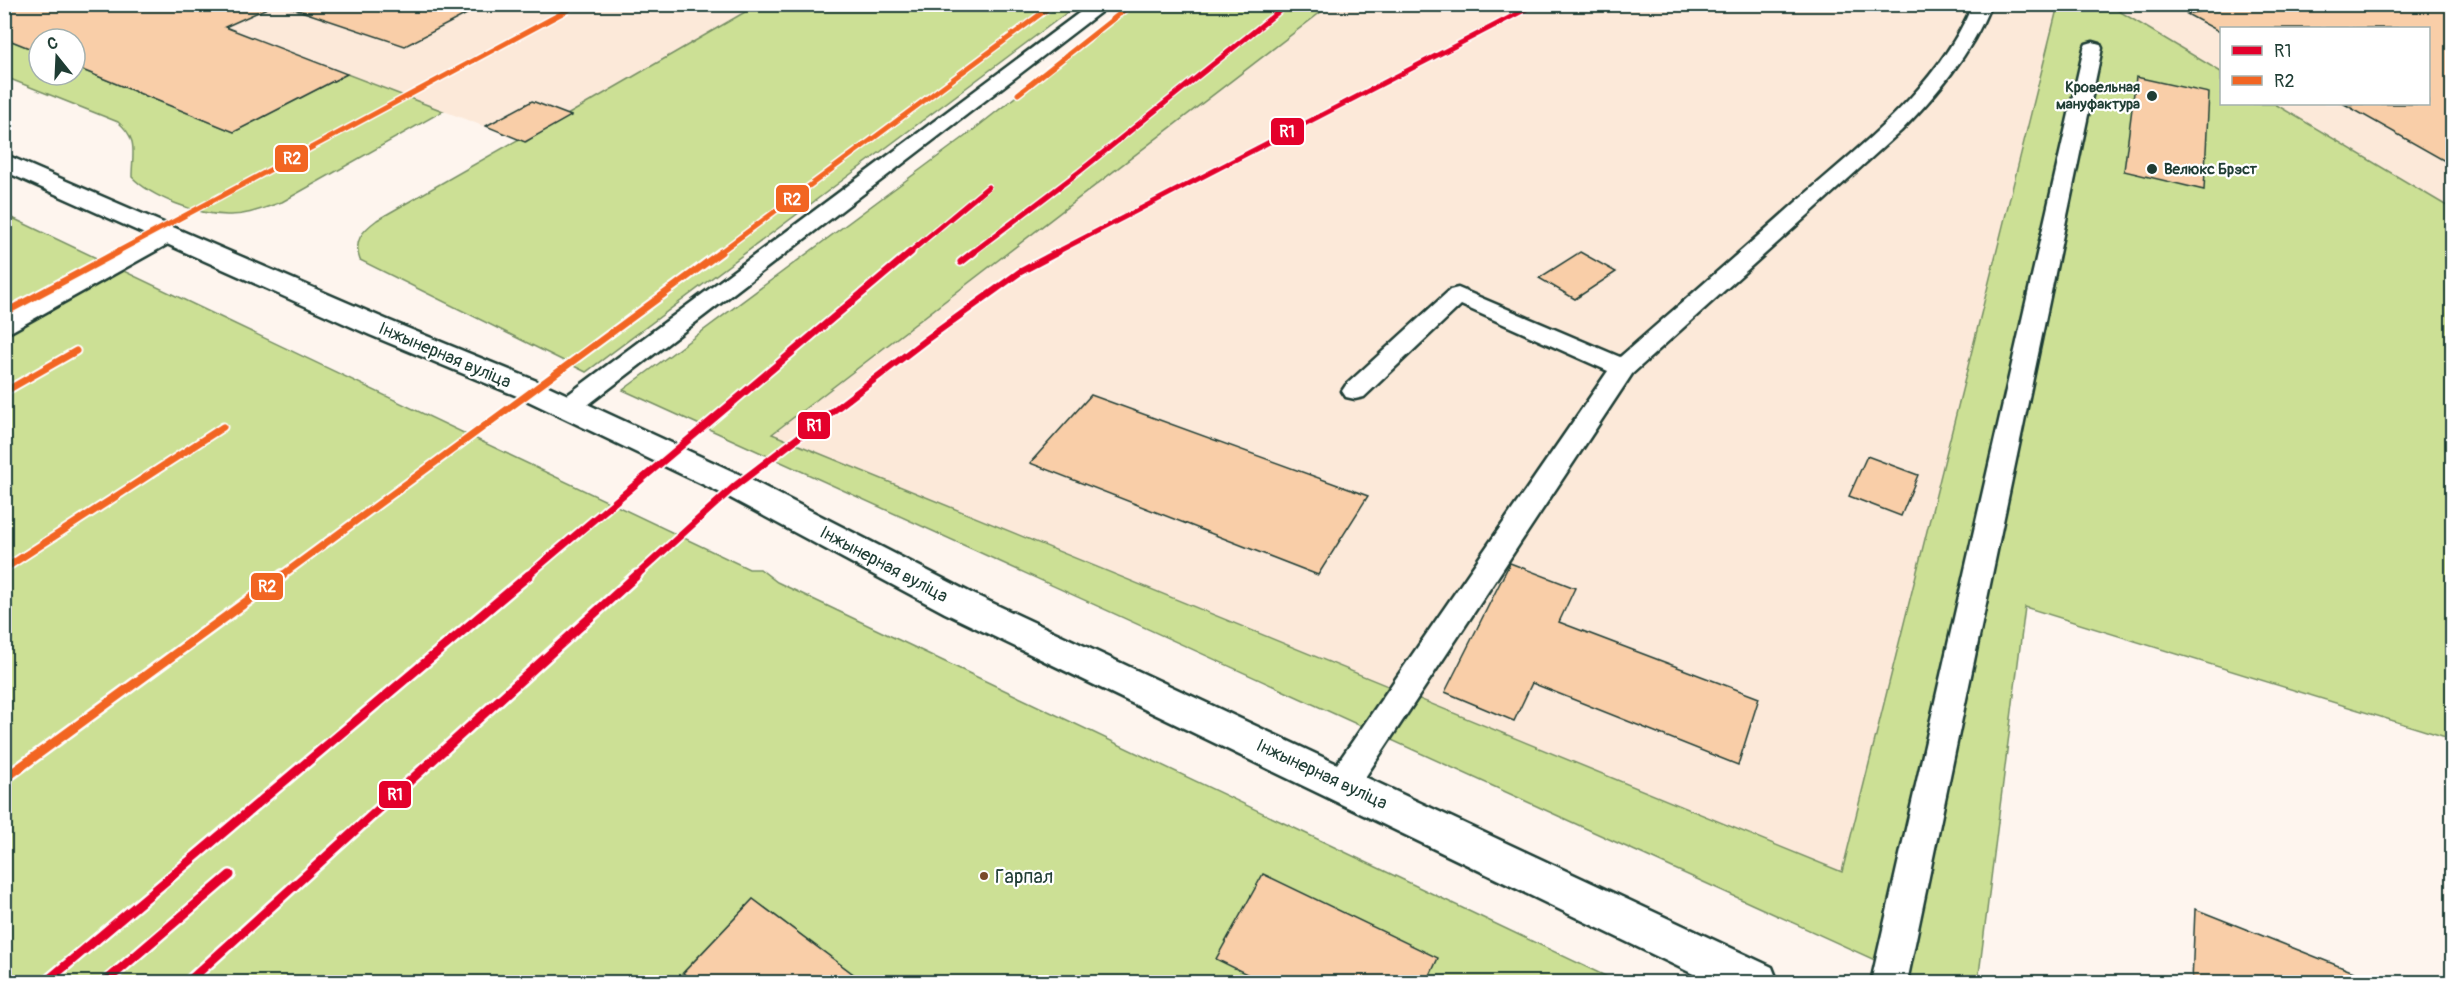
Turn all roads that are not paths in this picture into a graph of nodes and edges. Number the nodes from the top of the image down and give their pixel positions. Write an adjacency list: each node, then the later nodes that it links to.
1 (1103, 4): 9 (lane)
2 (1982, 4): 7 (lane)
3 (2093, 48): 12 (lane)
4 (4, 161): 5 (street, Інжынерная вуліца)
5 (169, 234): 6 (lane); 9 (street, Інжынерная вуліца)
6 (4, 326)
7 (1623, 368): 8 (lane); 10 (lane)
8 (1355, 391)
9 (567, 408): 10 (street, Інжынерная вуліца)
10 (1342, 784): 11 (street, Інжынерная вуліца)
11 (1756, 982)
12 (1889, 982)

